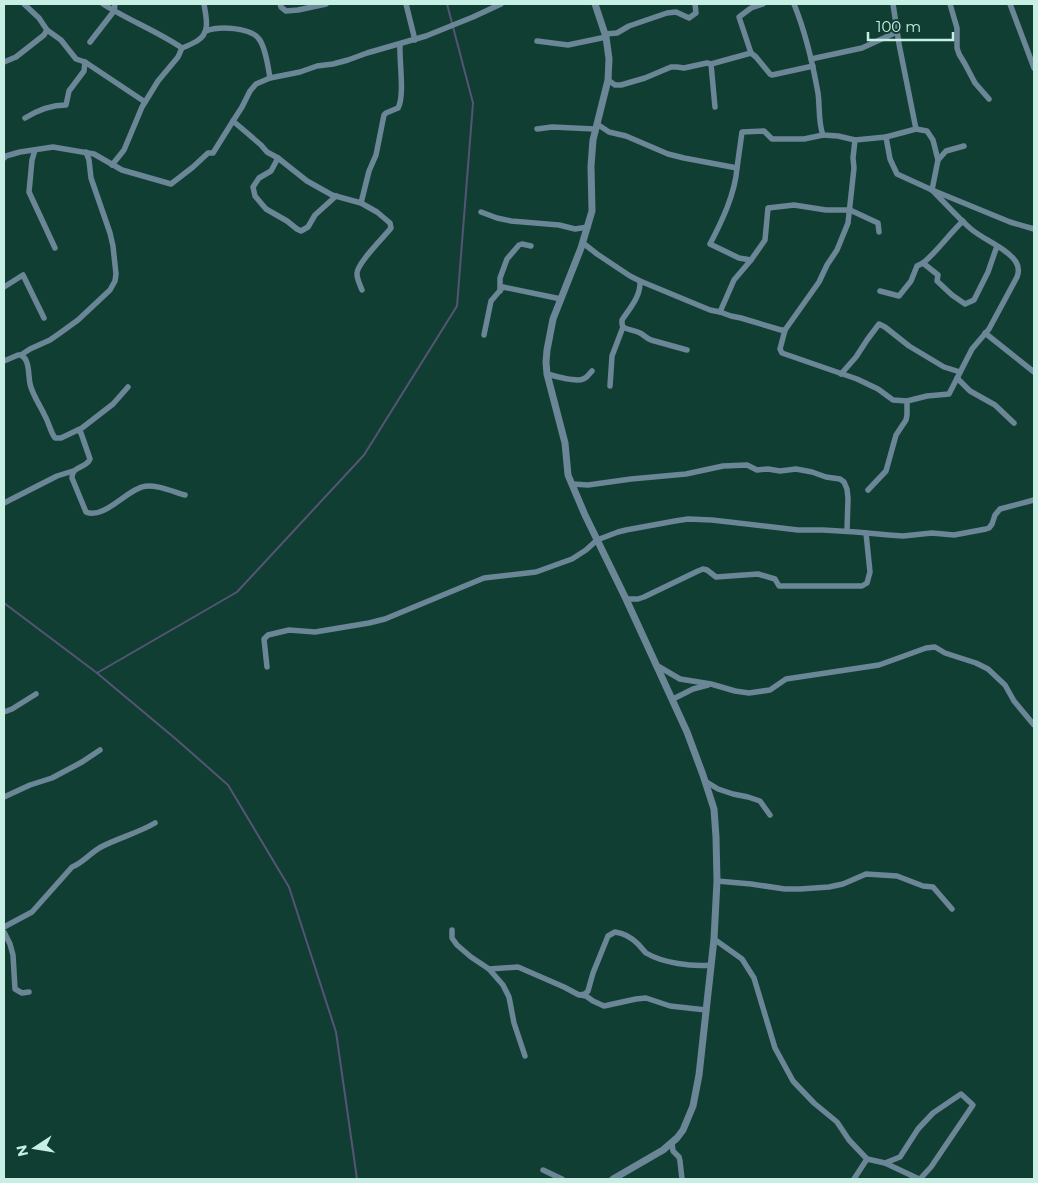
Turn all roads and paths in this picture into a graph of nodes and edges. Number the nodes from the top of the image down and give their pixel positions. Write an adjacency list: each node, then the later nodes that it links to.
1 (24, 4): 17 (street)
2 (103, 4): 16 (street)
3 (115, 4): 16 (street)
4 (204, 4): 18 (street)
5 (280, 4): 6 (street)
6 (326, 4)
7 (406, 4): 21 (street)
8 (500, 4): 21 (street)
9 (595, 4): 20 (street)
10 (695, 4): 20 (street)
11 (763, 4): 26 (street)
12 (794, 4): 27 (street)
13 (893, 4): 19 (street)
14 (950, 4): 35 (street)
15 (1010, 4): 32 (street)
16 (114, 11): 23 (street); 25 (street)
17 (47, 30): 28 (street); 29 (street)
18 (206, 31): 25 (street); 33 (street)
19 (898, 32): 27 (street); 41 (street)
20 (606, 36): 22 (street); 34 (street)
21 (415, 40): 24 (street)
22 (537, 41)
23 (90, 42)
24 (400, 44): 33 (street); 56 (street)
25 (182, 48): 36 (street)
26 (751, 53): 30 (street); 31 (street)
27 (811, 59): 31 (street)
28 (4, 62)
29 (86, 62): 36 (street); 38 (street)
30 (711, 64): 34 (street); 37 (street)
31 (813, 66): 43 (street)
32 (1034, 68)
33 (270, 78): 39 (street)
34 (608, 80): 40 (street)
35 (989, 99)
36 (145, 102): 52 (street)
37 (715, 107)
38 (25, 118)
39 (233, 121): 50 (street); 52 (street)
40 (596, 127): 42 (street); 53 (street); 60 (street)
41 (916, 128): 44 (street); 51 (street)
42 (537, 129)
43 (823, 135): 45 (street); 53 (street)
44 (886, 137): 45 (street); 54 (street)
45 (855, 140): 57 (street)
46 (964, 146): 51 (street)
47 (34, 150): 48 (street); 49 (street); 66 (street)
48 (86, 152): 52 (street); 82 (street)
49 (4, 158)
50 (278, 158): 55 (street); 55 (street)
51 (938, 160): 54 (street)
52 (112, 165)
53 (737, 168): 67 (street)
54 (932, 190): 59 (street); 61 (street)
55 (336, 196): 56 (street)
56 (361, 203): 71 (street)
57 (850, 210): 62 (street); 67 (street); 78 (street)
58 (481, 212): 60 (street)
59 (963, 221): 65 (street); 68 (street)
60 (588, 227): 63 (street)
61 (1034, 229)
62 (879, 232)
63 (583, 243): 69 (street); 74 (street)
64 (531, 246): 72 (street)
65 (997, 246): 68 (street); 79 (street)
66 (55, 248)
67 (751, 260): 75 (street)
68 (923, 263): 73 (street)
69 (640, 281): 75 (street); 77 (street)
70 (4, 287): 76 (street)
71 (362, 290)
72 (500, 291): 74 (street); 80 (street)
73 (880, 291)
74 (561, 299): 86 (street)
75 (720, 312): 78 (street)
76 (44, 318)
77 (623, 327): 81 (street); 89 (street)
78 (785, 330): 87 (street)
79 (985, 333): 84 (street); 88 (street)
80 (484, 335)
81 (687, 350)
82 (21, 354): 83 (street); 93 (street)
83 (4, 361)
84 (1033, 368)
85 (592, 371): 86 (street)
86 (547, 374): 95 (street)
87 (841, 374): 88 (street); 91 (street)
88 (959, 375): 91 (street); 92 (street)
89 (610, 386)
90 (128, 387): 93 (street)
91 (907, 401): 96 (street)
92 (1014, 423)
93 (78, 430): 94 (street)
94 (73, 471): 97 (street); 99 (street)
95 (572, 484): 100 (street); 102 (street)
96 (868, 490)
97 (185, 495)
98 (1034, 500): 101 (street)
99 (4, 503)
100 (847, 531): 101 (street); 102 (street)
101 (866, 533): 103 (street)
102 (598, 540): 103 (street); 105 (street)
103 (626, 599): 104 (street)
104 (656, 665): 106 (street); 108 (street)
105 (267, 667)
106 (712, 684): 108 (street); 110 (street)
107 (36, 694): 109 (street)
108 (673, 699): 112 (street)
109 (4, 712)
110 (1034, 725)
111 (100, 750): 113 (street)
112 (705, 781): 114 (street); 116 (street)
113 (4, 797)
114 (770, 815)
115 (155, 823): 118 (street)
116 (717, 881): 117 (street); 121 (street)
117 (952, 909)
118 (4, 927)
119 (452, 930): 123 (street)
120 (4, 932): 124 (street)
121 (714, 939): 122 (street); 129 (street)
122 (711, 965): 125 (street); 126 (street)
123 (490, 969): 125 (street); 127 (street)
124 (29, 992)
125 (581, 995): 126 (street)
126 (706, 1010): 128 (street)
127 (525, 1056)
128 (672, 1143): 133 (street); 134 (street)
129 (867, 1159): 130 (street); 135 (street)
130 (885, 1164): 136 (street); 136 (street)
131 (543, 1170): 132 (street)
132 (562, 1179)
133 (613, 1179)
134 (682, 1179)
135 (854, 1179)
136 (919, 1179)

